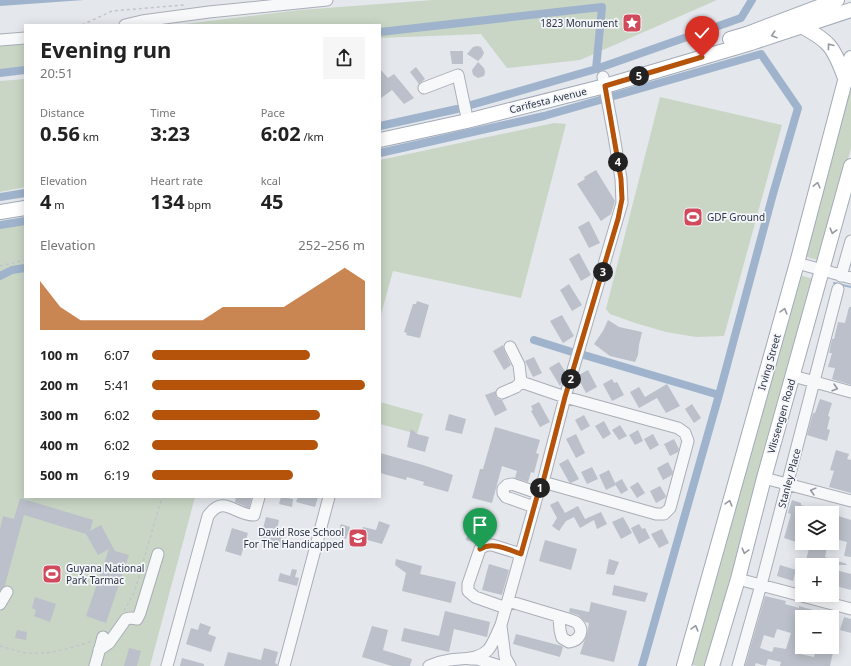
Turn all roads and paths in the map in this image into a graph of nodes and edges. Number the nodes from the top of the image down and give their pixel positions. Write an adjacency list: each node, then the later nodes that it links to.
1 (327, 0): 4 (street)
2 (837, 0): 11 (main road, Carifesta Avenue)
3 (851, 10): 5 (main road, Carifesta Avenue)
4 (129, 24)
5 (801, 26): 9 (main road, one-way to 5); 11 (main road, Carifesta Avenue, one-way to 11)
6 (24, 38): 7 (street)
7 (0, 40)
8 (851, 58): 9 (main road, Irving Street)
9 (845, 78): 22 (main road, Irving Street, one-way to 9)
10 (424, 88): 12 (street)
11 (606, 90): 12 (main road, Carifesta Avenue); 14 (main road, Carifesta Avenue); 33 (street)
12 (464, 107): 13 (main road, Carifesta Avenue)
13 (381, 132)
14 (381, 140)
15 (850, 173): 24 (main road, Vlissengen Road, one-way to 24)
16 (24, 200): 17 (main road)
17 (0, 204)
18 (24, 208): 19 (main road)
19 (0, 212)
20 (851, 241): 25 (street)
21 (24, 260): 23 (path)
22 (797, 263): 24 (street); 65 (main road, Irving Street, one-way to 22)
23 (0, 266)
24 (824, 271): 25 (street); 28 (main road, Vlissengen Road)
25 (844, 276)
26 (838, 289): 30 (street, Stanley Place)
27 (510, 347): 29 (street)
28 (793, 376): 30 (street); 34 (main road, Vlissengen Road)
29 (521, 382): 32 (street); 33 (street)
30 (814, 382): 31 (street, one-way to 31); 36 (street, Stanley Place)
31 (851, 392)
32 (502, 393)
33 (565, 397): 35 (street); 35 (street)
34 (764, 478): 36 (street); 46 (main road, Vlissengen Road, one-way to 46)
35 (543, 482): 37 (street)
36 (787, 484): 41 (street, one-way to 36); 47 (street, Stanley Place)
37 (538, 493): 43 (street); 43 (street)
38 (162, 498): 52 (path)
39 (259, 498): 42 (street)
40 (329, 498): 61 (street)
41 (851, 501)
42 (230, 502): 60 (street)
43 (534, 506): 45 (street)
44 (158, 554): 57 (street)
45 (521, 554): 50 (street); 50 (street)
46 (738, 579): 47 (street); 66 (main road, Vlissengen Road)
47 (761, 584): 51 (street); 67 (street, Stanley Place)
48 (6, 592): 49 (street)
49 (0, 604)
50 (507, 604): 53 (street); 54 (street)
51 (851, 609)
52 (123, 613)
53 (559, 617)
54 (501, 625): 58 (street); 64 (street)
55 (103, 637): 56 (path); 57 (street)
56 (0, 646)
57 (99, 650): 59 (street)
58 (466, 659): 62 (street); 63 (street)
59 (95, 666)
60 (167, 666)
61 (284, 666)
62 (429, 666)
63 (500, 666)
64 (510, 666)
65 (684, 666)
66 (712, 666)
67 (738, 666)

